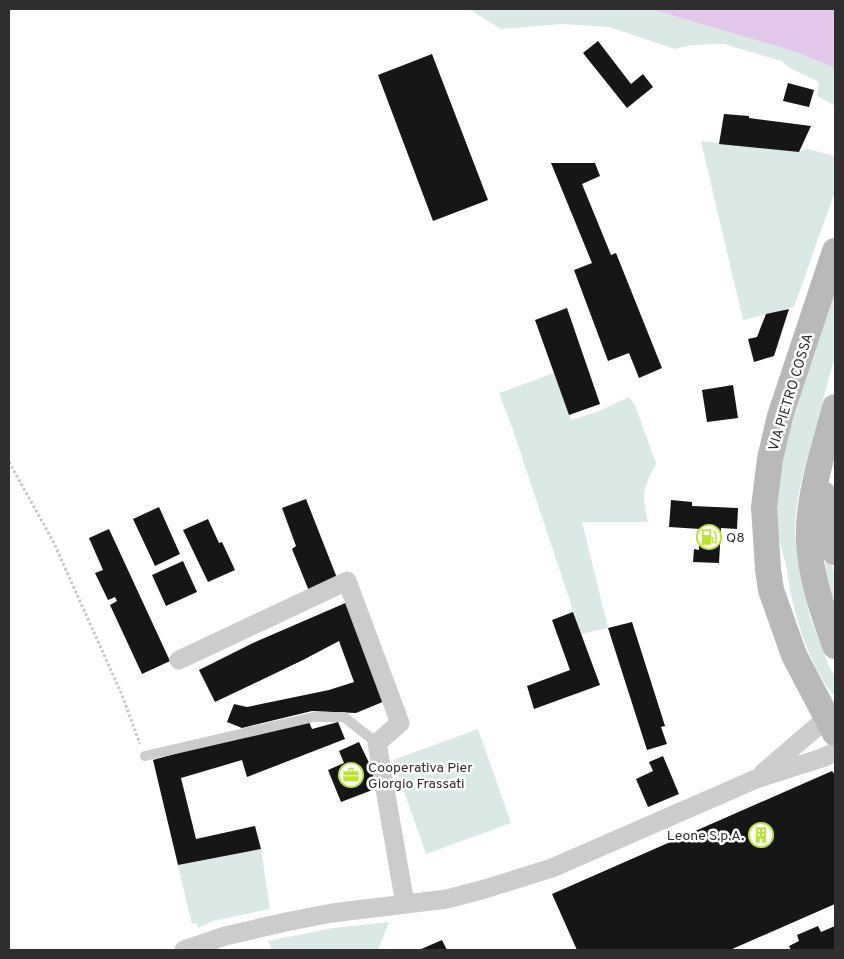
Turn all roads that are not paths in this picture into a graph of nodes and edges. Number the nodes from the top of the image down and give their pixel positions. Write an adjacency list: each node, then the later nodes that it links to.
1 (835, 251): 7 (main road, VIA PIETRO COSSA)
2 (835, 406): 3 (main road)
3 (819, 468): 4 (main road); 5 (main road)
4 (835, 552)
5 (835, 646)
6 (179, 660): 8 (street)
7 (832, 721): 11 (street)
8 (376, 743): 10 (lane); 12 (street)
9 (835, 752): 11 (street)
10 (145, 756)
11 (756, 779): 12 (street)
12 (405, 904): 13 (street)
13 (184, 950)

